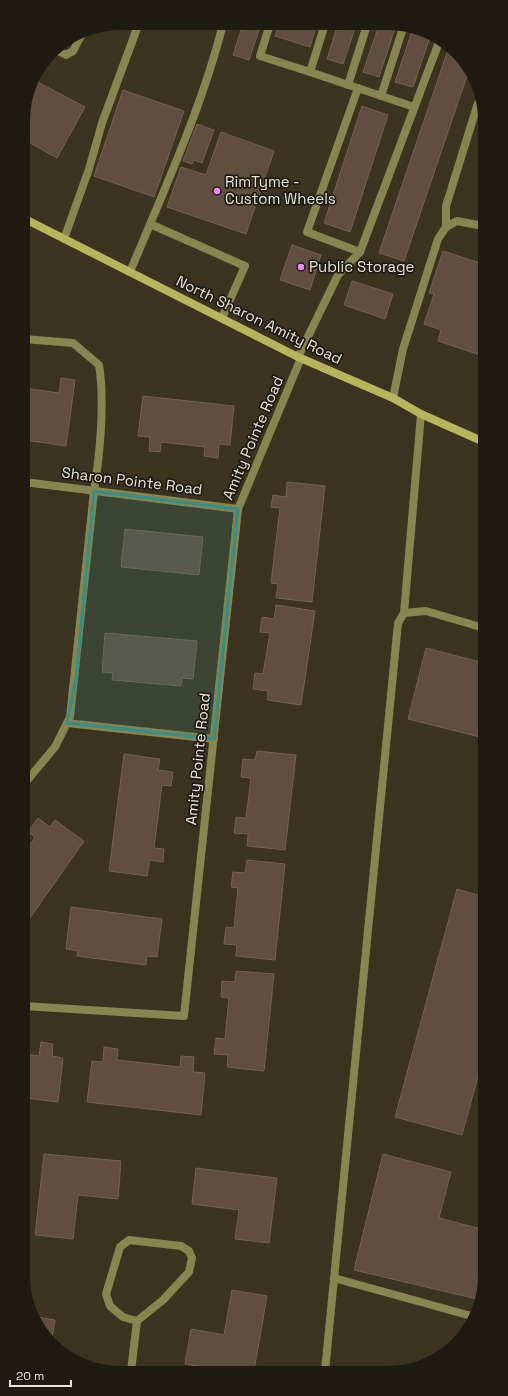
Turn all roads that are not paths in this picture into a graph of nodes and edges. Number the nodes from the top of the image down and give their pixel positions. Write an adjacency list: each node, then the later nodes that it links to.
1 (136, 30): 20 (street)
2 (222, 30): 17 (street)
3 (268, 30): 10 (street)
4 (324, 30): 10 (street)
5 (365, 30): 11 (street)
6 (402, 31): 13 (street)
7 (79, 40): 9 (street)
8 (438, 45): 14 (street)
9 (61, 52)
10 (310, 72): 11 (street)
11 (348, 85): 12 (street)
12 (358, 88): 13 (street); 21 (street)
13 (381, 96): 14 (street)
14 (414, 107): 21 (street)
15 (477, 107): 19 (street)
16 (30, 222): 20 (main road, North Sharon Amity Road)
17 (150, 224): 22 (street); 23 (street)
18 (478, 225): 19 (street)
19 (446, 227): 26 (street)
20 (64, 239): 22 (main road, North Sharon Amity Road)
21 (360, 252): 25 (street, Amity Pointe Road)
22 (130, 272): 23 (main road, North Sharon Amity Road)
23 (222, 318): 25 (main road, North Sharon Amity Road)
24 (30, 339): 30 (street)
25 (300, 357): 26 (main road, North Sharon Amity Road); 31 (street, Amity Pointe Road)
26 (393, 398): 27 (main road, North Sharon Amity Road)
27 (421, 414): 28 (main road, North Sharon Amity Road); 32 (street)
28 (478, 439)
29 (30, 483): 30 (street, Sharon Pointe Road)
30 (94, 491): 31 (street, Sharon Pointe Road); 34 (street)
31 (238, 509): 35 (street, Amity Pointe Road)
32 (404, 613): 33 (street); 38 (street)
33 (478, 626)
34 (67, 723): 35 (street); 36 (street)
35 (214, 739): 37 (street, Amity Pointe Road)
36 (30, 777)
37 (30, 1006)
38 (334, 1278): 39 (street); 42 (street)
39 (469, 1315)
40 (137, 1321): 40 (street); 41 (street)
41 (132, 1366)
42 (325, 1366)

